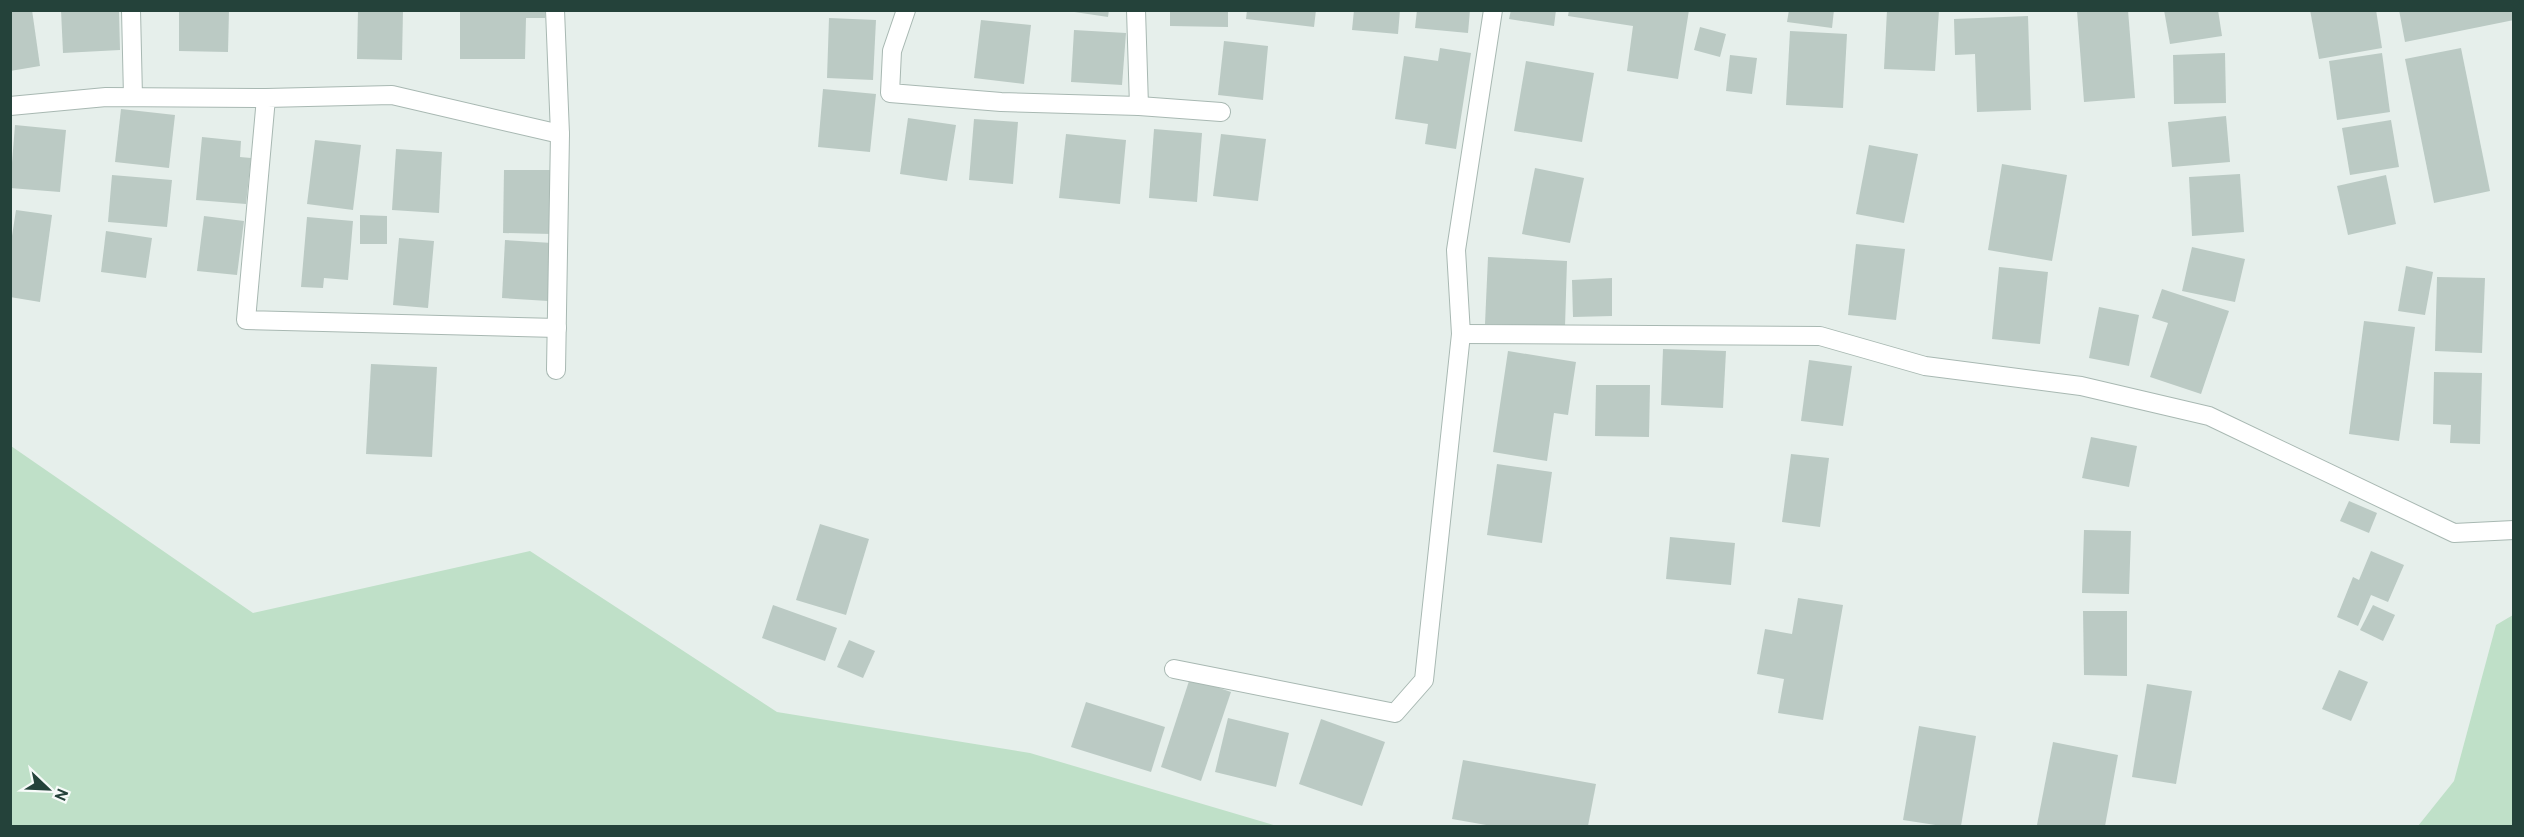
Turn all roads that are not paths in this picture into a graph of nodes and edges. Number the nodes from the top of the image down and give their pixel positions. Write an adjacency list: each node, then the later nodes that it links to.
1 (131, 10): 6 (street)
2 (555, 10): 11 (street)
3 (906, 10): 9 (street)
4 (1136, 10): 9 (street)
5 (1493, 10): 13 (street)
6 (133, 97): 7 (street); 8 (street)
7 (266, 98): 11 (street); 12 (street)
8 (10, 106)
9 (1139, 106): 10 (street)
10 (1221, 112)
11 (560, 134): 12 (street)
12 (557, 328): 14 (street)
13 (1461, 334): 15 (street); 16 (street)
14 (556, 370)
15 (2514, 530)
16 (1174, 669)

